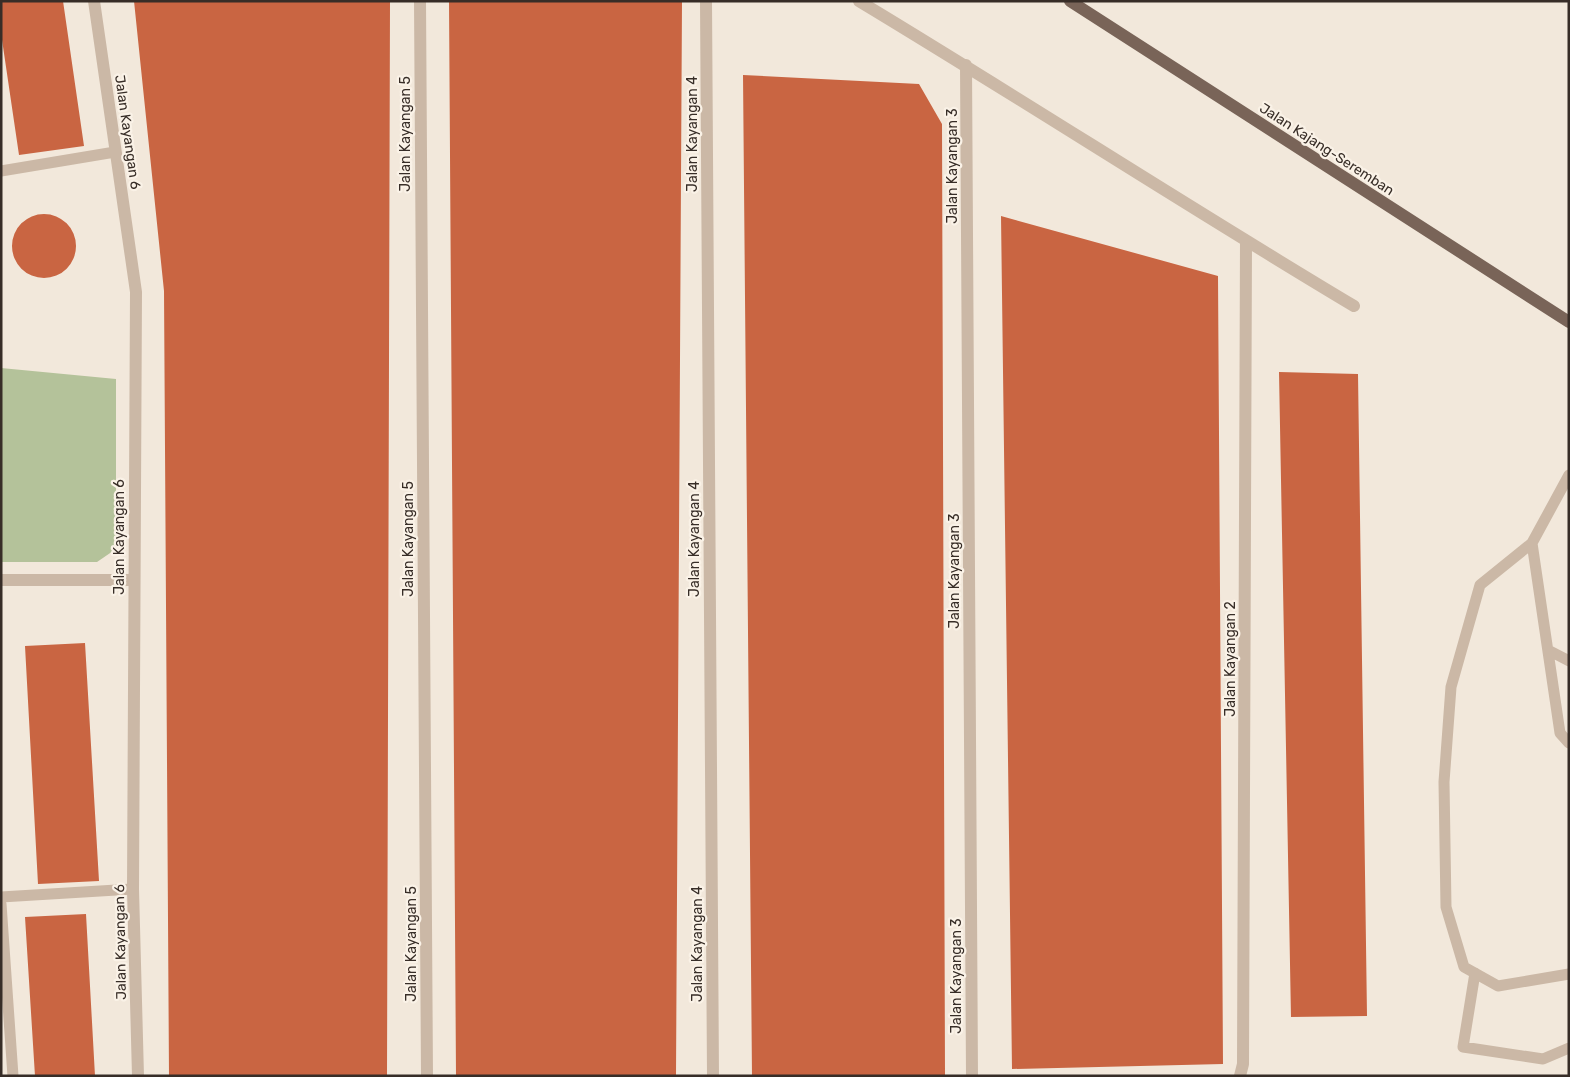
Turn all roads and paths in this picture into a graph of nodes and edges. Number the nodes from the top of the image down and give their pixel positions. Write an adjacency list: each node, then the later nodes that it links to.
1 (94, 1): 7 (street, Jalan Kayangan 6)
2 (420, 1): 27 (street, Jalan Kayangan 5)
3 (706, 1): 28 (street, Jalan Kayangan 4)
4 (859, 1): 6 (street)
5 (1070, 1): 11 (main road, Jalan Kajang-Seremban)
6 (966, 65): 9 (street); 29 (street, Jalan Kayangan 3)
7 (115, 152): 8 (lane); 15 (street, Jalan Kayangan 6)
8 (1, 171)
9 (1246, 242): 10 (street); 30 (street, Jalan Kayangan 2)
10 (1354, 306)
11 (1569, 322)
12 (1569, 475): 13 (lane)
13 (1532, 543): 16 (lane); 22 (lane)
14 (1, 580): 15 (street)
15 (134, 580): 19 (street, Jalan Kayangan 6)
16 (1548, 650): 17 (lane); 18 (lane)
17 (1569, 661)
18 (1569, 743)
19 (133, 889): 20 (lane); 26 (street, Jalan Kayangan 6)
20 (1, 897)
21 (1, 904): 25 (lane)
22 (1475, 974): 23 (lane); 24 (lane)
23 (1569, 974)
24 (1569, 1048)
25 (13, 1076)
26 (138, 1076)
27 (427, 1076)
28 (713, 1076)
29 (972, 1076)
30 (1240, 1076)

